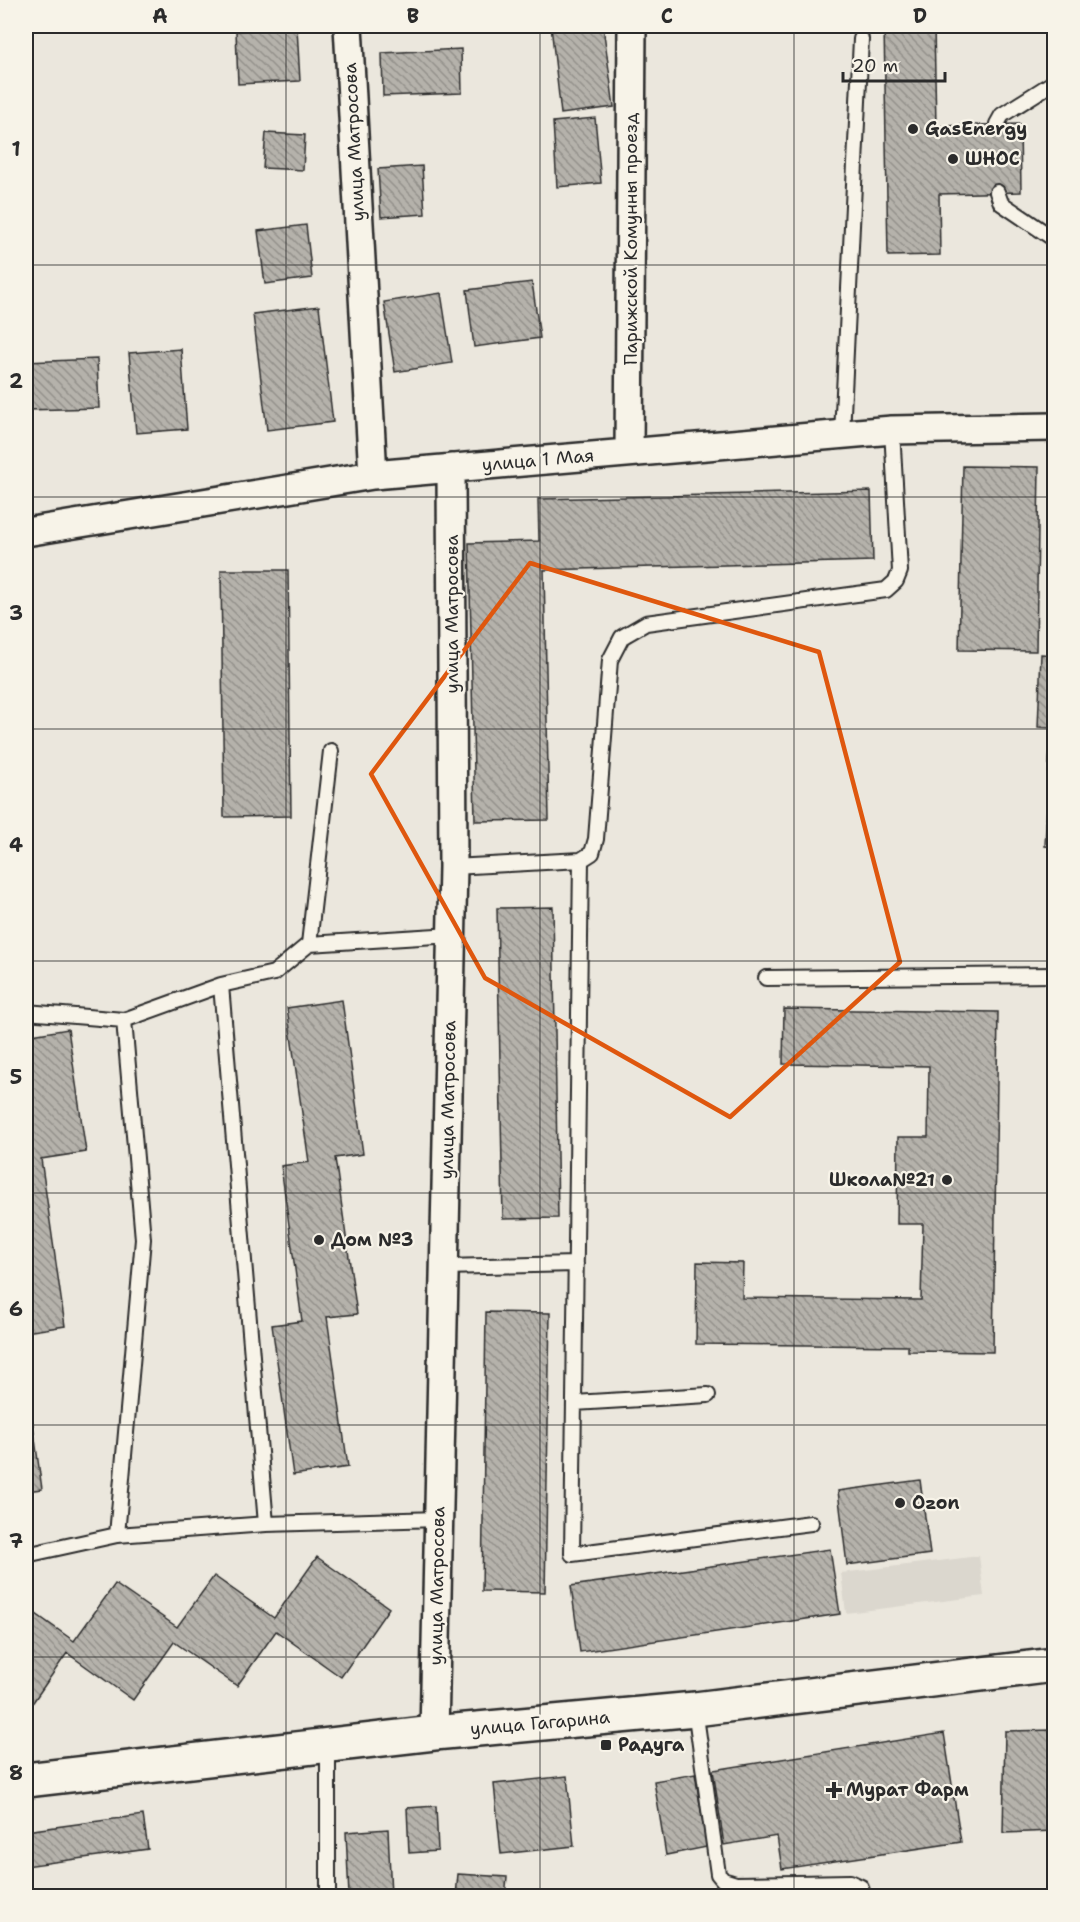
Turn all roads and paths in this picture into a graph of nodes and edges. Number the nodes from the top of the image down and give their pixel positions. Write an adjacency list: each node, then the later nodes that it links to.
1 (348, 26): 13 (street, улица Матросова)
2 (632, 26): 11 (street, Парижской Комунны проезд)
3 (861, 39): 10 (lane)
4 (1054, 82): 5 (lane)
5 (997, 124)
6 (997, 192): 7 (lane)
7 (1054, 239)
8 (1054, 427): 9 (street, улица 1 Мая)
9 (891, 430): 10 (street, улица 1 Мая); 16 (lane)
10 (842, 434): 11 (street, улица 1 Мая)
11 (629, 452): 12 (street, улица 1 Мая)
12 (451, 468): 13 (street, улица 1 Мая); 17 (street, улица Матросова)
13 (373, 475): 14 (street, улица 1 Мая)
14 (26, 532)
15 (331, 751): 19 (lane)
16 (581, 860): 17 (lane); 25 (lane)
17 (453, 867): 18 (street, улица Матросова)
18 (452, 935): 19 (lane); 26 (street, улица Матросова)
19 (309, 944): 22 (lane)
20 (1054, 975): 21 (lane)
21 (766, 978)
22 (221, 985): 24 (lane); 31 (lane)
23 (26, 1012): 24 (lane)
24 (124, 1020): 32 (lane)
25 (576, 1264): 26 (lane); 28 (lane)
26 (444, 1267): 29 (street, улица Матросова)
27 (708, 1395): 28 (lane)
28 (574, 1403): 30 (lane)
29 (439, 1519): 31 (lane); 36 (street, улица Матросова)
30 (811, 1523)
31 (266, 1524): 32 (lane)
32 (117, 1535): 33 (lane)
33 (26, 1555)
34 (1054, 1665): 35 (main road, улица Гагарина)
35 (695, 1709): 36 (main road, улица Гагарина); 40 (lane)
36 (434, 1733): 37 (main road, улица Гагарина)
37 (328, 1745): 38 (main road, улица Гагарина); 39 (lane)
38 (26, 1780)
39 (328, 1896)
40 (863, 1896)

